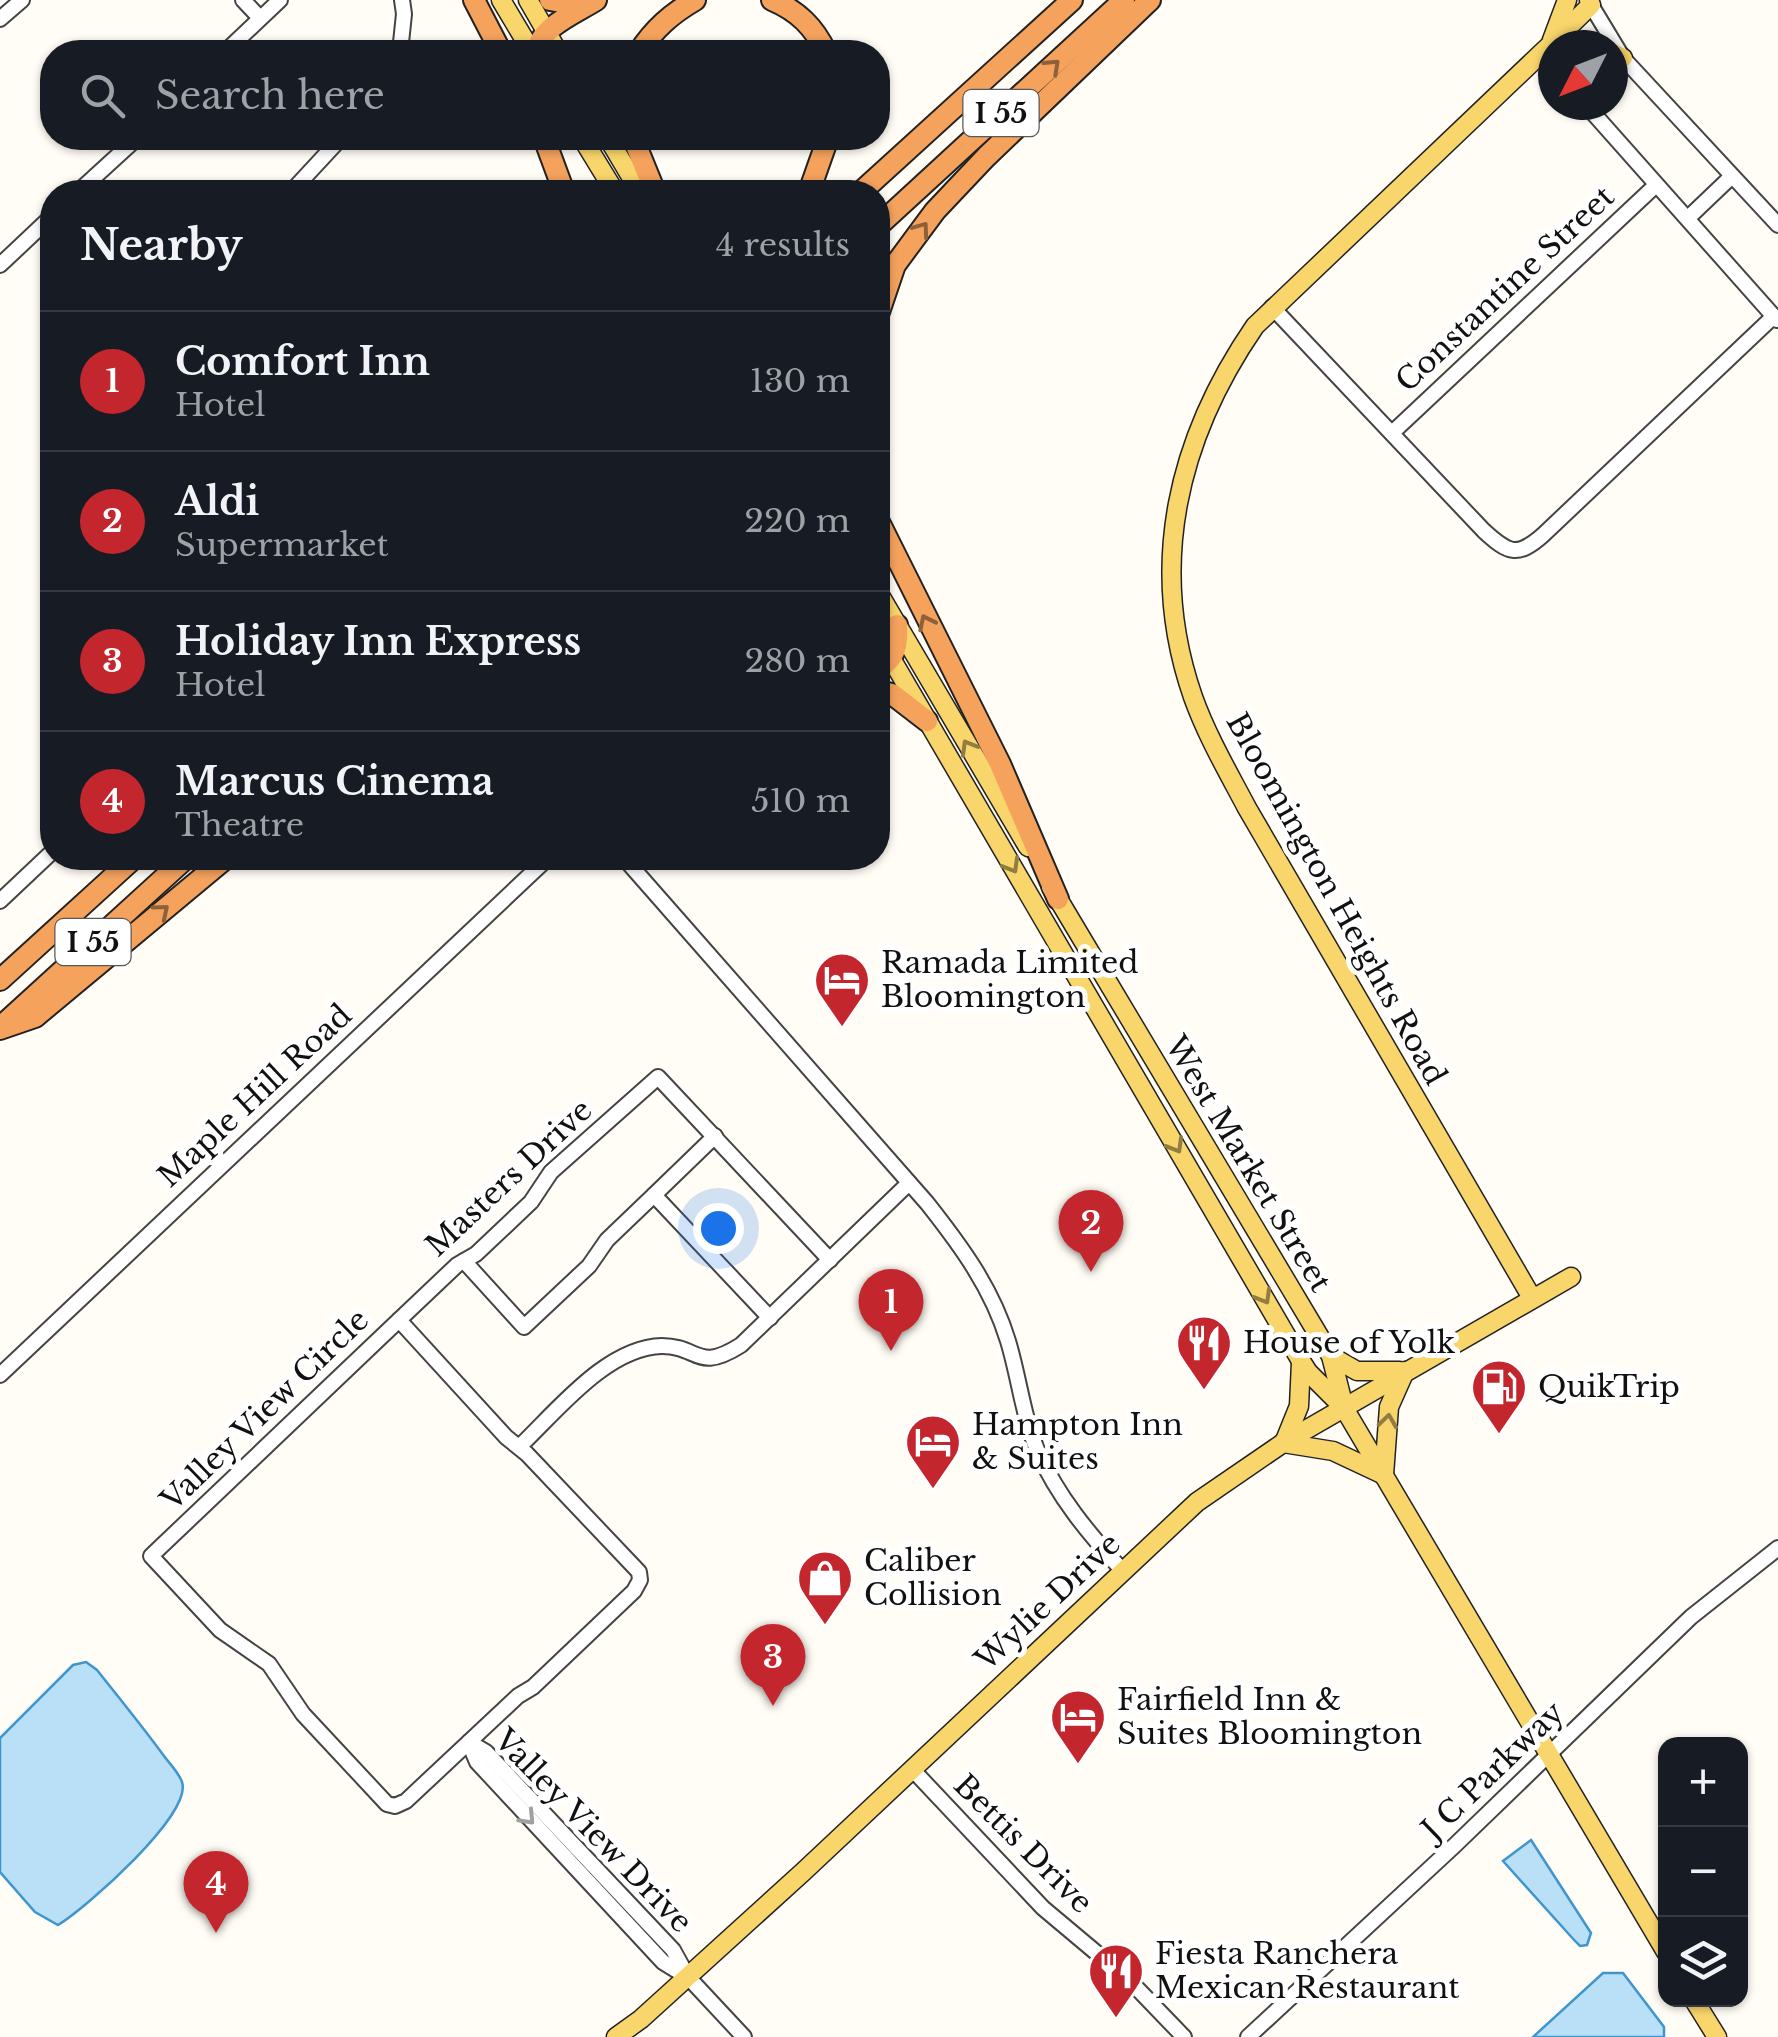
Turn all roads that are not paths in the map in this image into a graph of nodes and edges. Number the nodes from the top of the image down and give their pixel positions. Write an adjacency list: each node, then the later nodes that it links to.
1 (22, 0): 19 (street)
2 (243, 0): 18 (street)
3 (280, 0): 18 (street)
4 (402, 0): 25 (street)
5 (474, 0): 26 (highway)
6 (501, 0): 27 (main road)
7 (528, 0): 23 (main road)
8 (550, 0): 9 (highway)
9 (581, 0)
10 (596, 0): 23 (highway)
11 (695, 0): 30 (highway)
12 (772, 0): 31 (highway)
13 (1072, 0): 50 (highway, I 55)
14 (1124, 0): 52 (highway, I 55, one-way to 14)
15 (1150, 0): 57 (highway, one-way to 15)
16 (1568, 0): 20 (main road)
17 (1590, 2): 21 (main road, Bloomington Heights Road); 22 (street)
18 (260, 18): 24 (street)
19 (0, 20)
20 (1557, 30)
21 (1568, 30)
22 (1605, 30)
23 (546, 32): 28 (highway); 29 (main road)
24 (237, 40)
25 (401, 40)
26 (494, 40)
27 (527, 40)
28 (540, 40)
29 (551, 40)
30 (648, 40)
31 (820, 40)
32 (1538, 65): 58 (main road, Bloomington Heights Road)
33 (1628, 66): 42 (street)
34 (1599, 120): 51 (street)
35 (124, 150): 43 (street)
36 (331, 150): 44 (street)
37 (548, 150): 45 (highway)
38 (589, 150): 46 (main road)
39 (615, 150): 47 (main road)
40 (637, 150): 48 (highway)
41 (824, 150): 49 (highway)
42 (1732, 176): 53 (street); 54 (street)
43 (91, 180)
44 (302, 180)
45 (560, 180)
46 (608, 180)
47 (633, 180)
48 (650, 180)
49 (813, 180)
50 (875, 180)
51 (1656, 185): 53 (street); 60 (street, Constantine Street)
52 (890, 215)
53 (1688, 218): 59 (street)
54 (1778, 226)
55 (40, 227): 56 (street)
56 (0, 265)
57 (890, 282)
58 (1272, 307): 60 (street); 86 (main road, Bloomington Heights Road)
59 (1776, 318): 60 (street)
60 (1392, 433)
61 (890, 544): 76 (highway, one-way to 61)
62 (890, 613): 63 (main road, West Market Street)
63 (897, 625): 64 (highway); 76 (main road, West Market Street, one-way to 63)
64 (890, 657)
65 (890, 672): 67 (main road, West Market Street)
66 (890, 694): 67 (highway)
67 (927, 721): 90 (main road, West Market Street, one-way to 90)
68 (40, 863): 75 (street)
69 (107, 870): 77 (highway)
70 (121, 870): 77 (highway, I 55)
71 (173, 870): 79 (highway, I 55)
72 (212, 870): 79 (highway, one-way to 72)
73 (535, 870): 92 (street, Maple Hill Road)
74 (635, 870): 81 (street)
75 (0, 900)
76 (1058, 900): 89 (main road, West Market Street)
77 (74, 912): 78 (highway, I 55)
78 (0, 980)
79 (0, 1028)
80 (716, 1136): 82 (street); 83 (street); 84 (street, Masters Drive)
81 (910, 1184): 83 (street); 98 (street)
82 (654, 1195): 84 (street); 87 (street)
83 (830, 1260): 87 (street)
84 (464, 1261): 88 (street, Masters Drive)
85 (1571, 1277): 86 (main road, Wylie Drive)
86 (1532, 1298): 91 (main road, Wylie Drive)
87 (770, 1318): 95 (street)
88 (399, 1320): 95 (street, Valley View Circle); 99 (street, Valley View Circle)
89 (1330, 1356): 91 (main road); 93 (main road, West Market Street)
90 (1301, 1360): 93 (main road, West Market Street); 94 (main road)
91 (1406, 1371): 93 (main road, Wylie Drive); 96 (main road, one-way to 91)
92 (0, 1376)
93 (1344, 1408): 94 (main road, Wylie Drive); 96 (main road, West Market Street)
94 (1283, 1444): 96 (main road); 98 (main road, Wylie Drive)
95 (519, 1447): 99 (street, Valley View Circle)
96 (1384, 1475): 100 (main road, West Market Street)
97 (1778, 1548): 100 (street, J C Parkway)
98 (1122, 1570): 101 (main road, Wylie Drive)
99 (469, 1742): 103 (street, Valley View Drive)
100 (1550, 1756): 102 (main road, West Market Street); 109 (street, J C Parkway)
101 (912, 1769): 103 (main road, Wylie Drive); 108 (street, Bettis Drive)
102 (1658, 1938)
103 (688, 1977): 106 (main road, Wylie Drive); 107 (street, Valley View Drive)
104 (1698, 2007): 105 (main road)
105 (1716, 2036)
106 (616, 2037)
107 (744, 2037)
108 (1184, 2037)
109 (1248, 2037)

